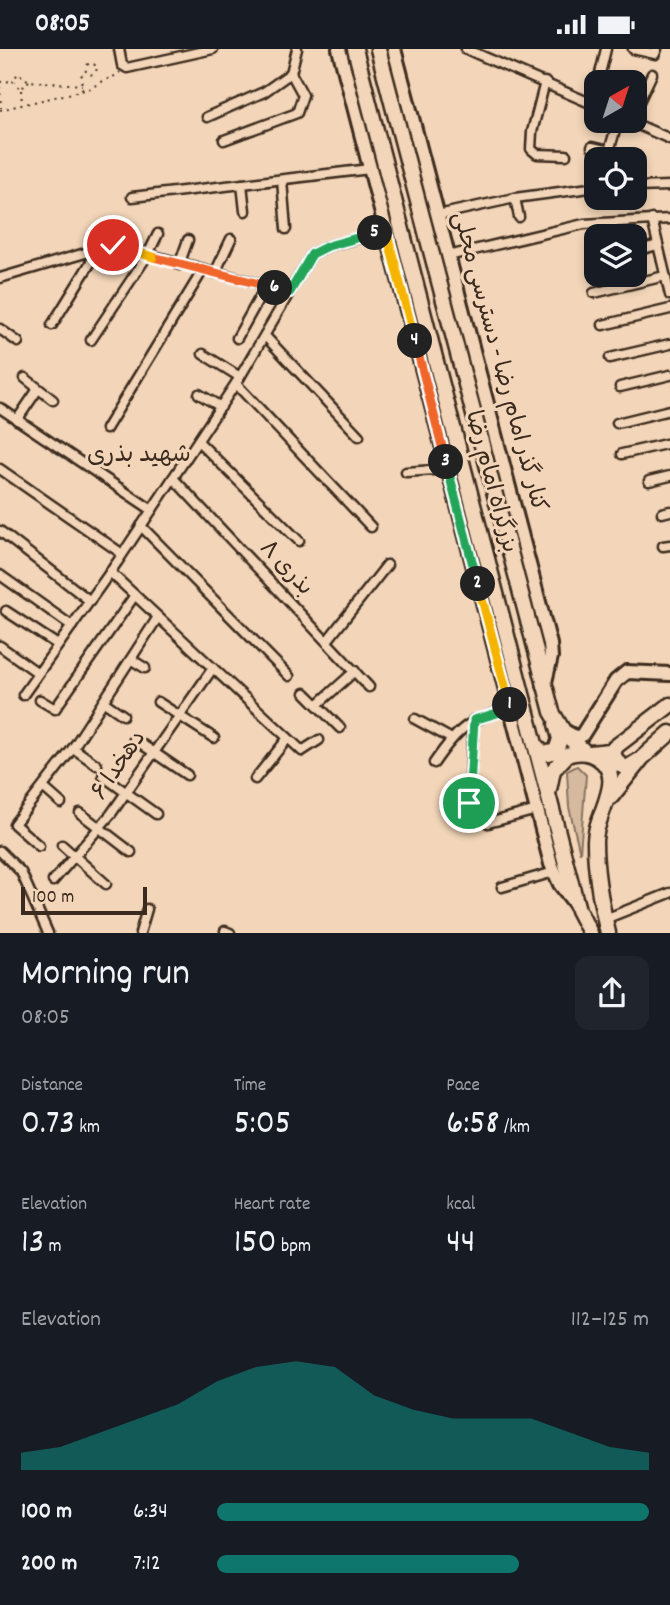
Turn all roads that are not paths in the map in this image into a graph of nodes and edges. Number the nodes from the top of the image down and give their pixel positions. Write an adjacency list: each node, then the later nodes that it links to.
1 (119, 49): 2 (street)
2 (213, 49)
3 (297, 49): 13 (street)
4 (339, 49): 15 (main road)
5 (355, 49): 20 (highway, بزرگراه امام رضا)
6 (378, 49): 26 (highway, بزرگراه امام رضا)
7 (394, 49): 19 (main road, کنار گذر امام رضا - دسترسی محلی)
8 (466, 49): 16 (street)
9 (607, 49): 12 (street)
10 (633, 49): 11 (street)
11 (657, 49)
12 (601, 70)
13 (291, 73): 21 (street); 24 (street)
14 (652, 74): 17 (street)
15 (347, 79): 20 (main road); 27 (main road)
16 (545, 82): 18 (street); 25 (street)
17 (648, 82)
18 (584, 100)
19 (411, 111): 26 (main road); 36 (main road, کنار گذر امام رضا - دسترسی محلی)
20 (372, 115): 40 (highway, بزرگراه امام رضا)
21 (206, 117)
22 (648, 129): 23 (street)
23 (670, 139)
24 (223, 140)
25 (566, 155)
26 (407, 162): 88 (highway, بزرگراه امام رضا)
27 (370, 169): 28 (street); 40 (main road)
28 (282, 180): 29 (street); 41 (street)
29 (242, 184): 33 (street); 35 (street)
30 (670, 186): 31 (street)
31 (647, 187)
32 (584, 189): 34 (street)
33 (132, 197)
34 (515, 198): 36 (street); 37 (street)
35 (245, 211)
36 (438, 215): 49 (main road, کنار گذر امام رضا - دسترسی محلی)
37 (519, 217)
38 (652, 219): 39 (street); 45 (street); 49 (street)
39 (670, 219)
40 (393, 228): 56 (street); 69 (highway, بزرگراه امام رضا); 77 (main road)
41 (286, 229)
42 (158, 234): 48 (street)
43 (231, 239): 52 (street)
44 (188, 240): 50 (street)
45 (658, 245): 46 (street); 53 (street)
46 (647, 248)
47 (99, 249): 48 (street); 54 (street); 60 (street)
48 (147, 255): 50 (street); 65 (street)
49 (448, 256): 96 (main road, کنار گذر امام رضا - دسترسی محلی)
50 (179, 265): 51 (street)
51 (203, 270): 52 (street); 84 (street)
52 (215, 273): 55 (street)
53 (665, 276): 57 (street); 58 (street)
54 (0, 278)
55 (265, 286): 56 (street); 64 (street)
56 (290, 292): 63 (street)
57 (594, 293)
58 (670, 295)
59 (670, 309): 61 (street)
60 (52, 325)
61 (603, 325)
62 (0, 329): 66 (street)
63 (266, 337): 73 (street); 85 (street)
64 (237, 338)
65 (91, 340)
66 (18, 342)
67 (670, 344): 70 (street)
68 (203, 353): 73 (street)
69 (434, 356): 77 (main road); 108 (highway, بزرگراه امام رضا)
70 (610, 358)
71 (670, 375): 74 (street)
72 (25, 378): 75 (street)
73 (238, 381): 79 (street); 99 (street)
74 (620, 387)
75 (38, 389): 78 (street); 82 (street)
76 (199, 394): 79 (street)
77 (430, 397): 91 (main road)
78 (53, 400)
79 (221, 407): 86 (street)
80 (0, 408): 82 (street)
81 (670, 410): 83 (street)
82 (17, 420): 97 (street)
83 (617, 423)
84 (106, 429)
85 (359, 436)
86 (198, 441): 94 (street); 101 (street)
87 (670, 443): 89 (street)
88 (483, 454): 96 (main road); 123 (highway, بزرگراه امام رضا)
89 (622, 454)
90 (0, 469): 102 (street)
91 (448, 469): 92 (street); 104 (main road)
92 (406, 472)
93 (670, 476): 95 (street)
94 (173, 478): 97 (street); 113 (street, بذری ۸)
95 (649, 481)
96 (513, 502): 123 (main road, کنار گذر امام رضا - دسترسی محلی)
97 (152, 510): 98 (street)
98 (141, 526): 102 (street); 122 (street)
99 (371, 527)
100 (0, 531): 109 (street)
101 (299, 541)
102 (121, 554): 105 (street)
103 (387, 565): 113 (street)
104 (474, 567): 108 (main road); 132 (main road)
105 (110, 572): 107 (street); 109 (street)
106 (0, 575): 112 (street)
107 (135, 595): 111 (street); 127 (street)
108 (496, 596): 146 (highway, بزرگراه امام رضا)
109 (90, 601): 112 (street)
110 (6, 611): 114 (street)
111 (158, 617): 116 (street); 118 (street)
112 (72, 626): 114 (street)
113 (327, 641): 119 (street, بذری ۸)
114 (58, 645): 120 (street)
115 (0, 646): 120 (street)
116 (132, 660): 117 (street); 128 (street)
117 (145, 668)
118 (213, 668): 135 (street, دهخدا ۶); 142 (street)
119 (355, 671): 124 (street, بذری ۸); 130 (street)
120 (38, 673): 126 (street)
121 (670, 674): 139 (main road)
122 (289, 676)
123 (544, 686): 133 (highway, بزرگراه امام رضا)
124 (369, 687)
125 (305, 692): 130 (street)
126 (23, 695)
127 (40, 700)
128 (104, 702): 134 (street); 147 (street)
129 (158, 702): 135 (street)
130 (317, 705): 138 (street)
131 (670, 705): 148 (highway)
132 (510, 709): 137 (street); 162 (main road)
133 (552, 712): 139 (highway, بزرگراه امام رضا); 146 (highway)
134 (124, 715)
135 (178, 715): 141 (street); 149 (street, دهخدا ۶)
136 (415, 719): 143 (street)
137 (474, 720): 143 (street); 161 (street)
138 (340, 728)
139 (561, 728): 150 (highway, بزرگراه امام رضا)
140 (670, 733): 151 (highway)
141 (214, 738)
142 (288, 738): 145 (street); 156 (street)
143 (450, 739): 152 (street)
144 (134, 740): 149 (street)
145 (319, 740)
146 (535, 745): 159 (highway, بزرگراه امام رضا)
147 (73, 748): 153 (street); 157 (street)
148 (615, 748): 150 (highway); 151 (highway)
149 (152, 753): 154 (street); 158 (street, دهخدا ۶)
150 (586, 753): 159 (highway); 164 (highway, بزرگراه امام رضا)
151 (642, 758): 164 (highway)
152 (434, 763)
153 (97, 765)
154 (187, 775)
155 (103, 776): 158 (street)
156 (255, 779)
157 (44, 788): 160 (street); 169 (street)
158 (126, 792): 165 (street); 167 (street, دهخدا ۶)
159 (549, 801): 178 (highway, بزرگراه امام رضا)
160 (61, 803)
161 (469, 803)
162 (537, 810): 166 (street); 173 (main road)
163 (80, 813): 167 (street)
164 (601, 813): 180 (highway)
165 (156, 814)
166 (488, 823)
167 (99, 828): 171 (street); 172 (street, دهخدا ۶)
168 (62, 845): 172 (street)
169 (38, 846)
170 (0, 851): 182 (street)
171 (131, 852)
172 (75, 856): 174 (street, دهخدا ۶); 175 (street)
173 (554, 872): 176 (street); 178 (main road)
174 (53, 881)
175 (106, 884)
176 (502, 887)
177 (670, 893): 180 (street)
178 (576, 905): 181 (highway, بزرگراه امام رضا)
179 (148, 909): 183 (street)
180 (605, 919)
181 (589, 929)
182 (48, 933)
183 (140, 933)

